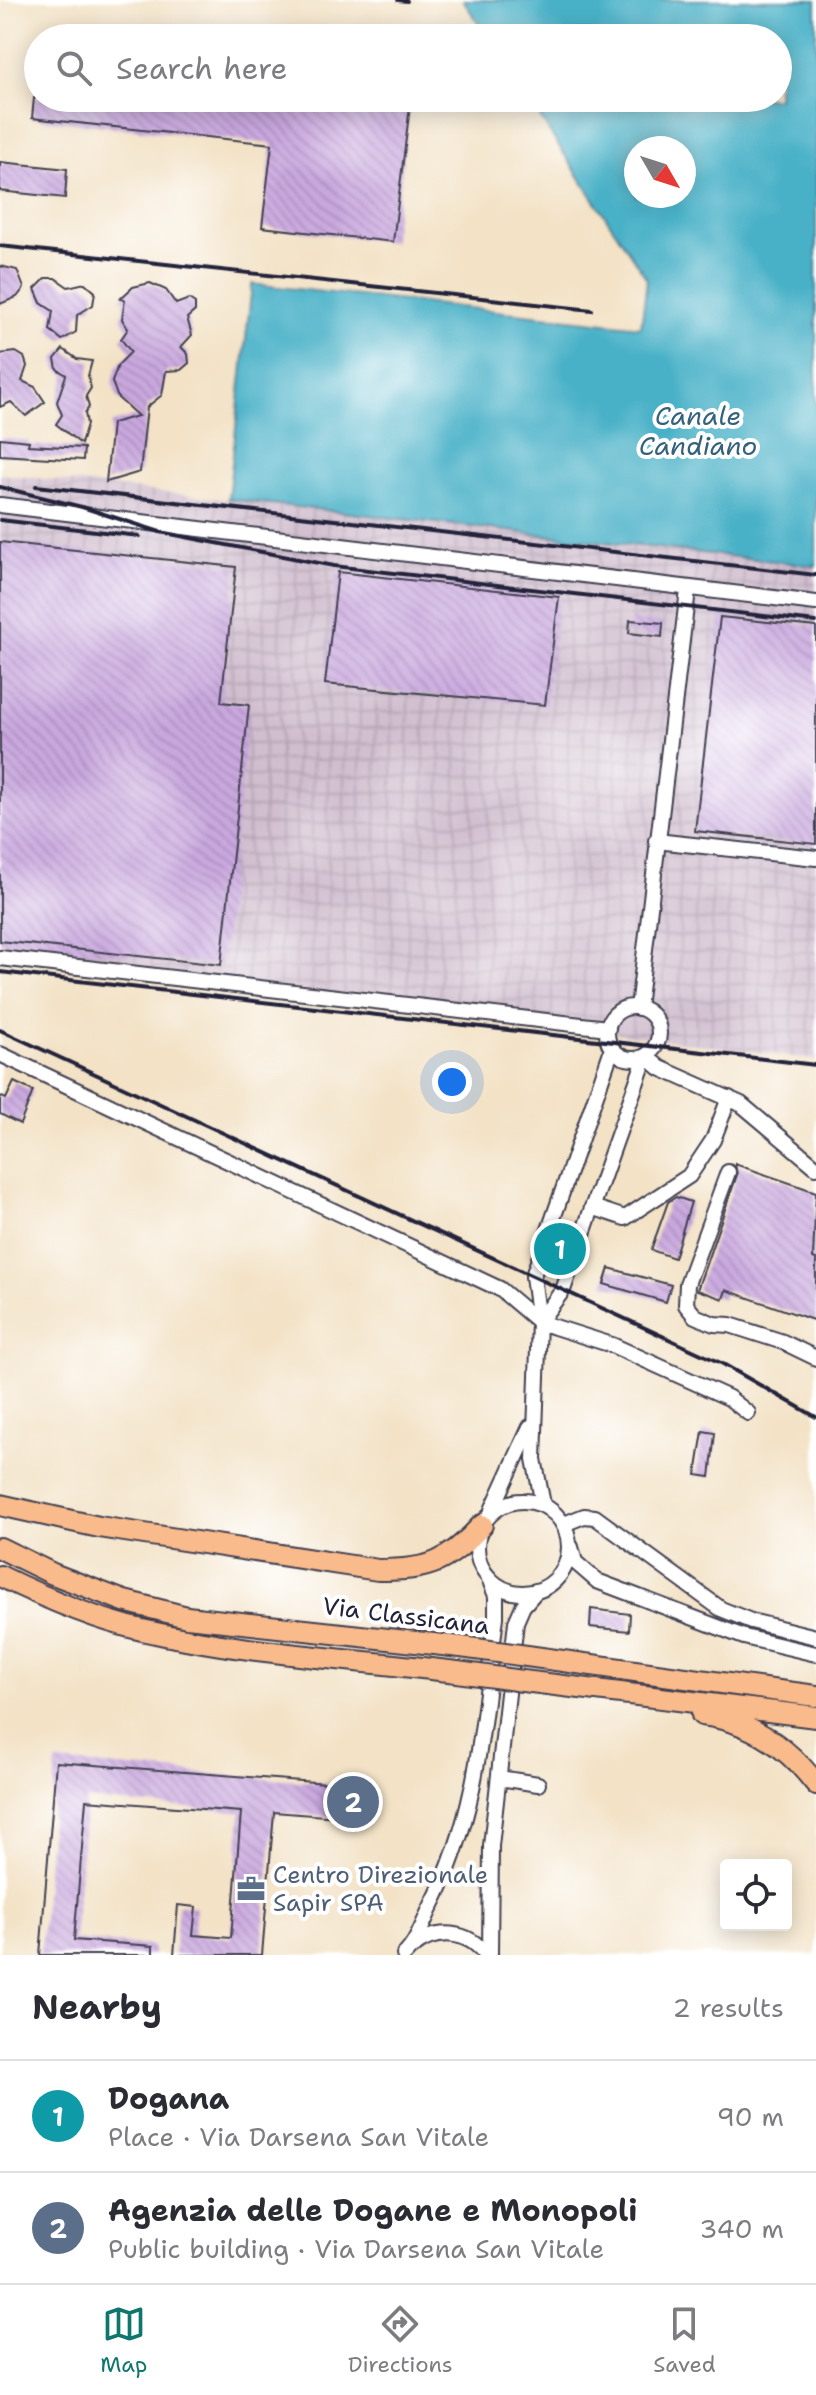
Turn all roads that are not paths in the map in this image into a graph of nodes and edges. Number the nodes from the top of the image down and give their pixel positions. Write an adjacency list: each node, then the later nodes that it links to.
1 (0, 505): 2 (street)
2 (688, 590): 3 (street); 4 (street)
3 (816, 603)
4 (656, 841): 5 (street); 7 (street)
5 (816, 858)
6 (0, 958): 8 (street)
7 (638, 1008): 8 (street); 11 (street)
8 (608, 1028): 9 (street)
9 (612, 1049): 11 (street); 16 (street)
10 (0, 1054): 16 (street)
11 (646, 1056): 12 (street); 15 (street)
12 (729, 1098): 13 (street); 15 (street)
13 (816, 1167)
14 (728, 1172): 17 (street)
15 (592, 1207): 16 (street)
16 (539, 1322): 18 (street); 19 (street)
17 (816, 1358)
18 (748, 1413)
19 (534, 1415): 20 (street); 22 (street)
20 (543, 1504): 22 (street); 23 (street)
21 (0, 1505): 22 (highway)
22 (486, 1520): 27 (street)
23 (564, 1524): 24 (street); 29 (street)
24 (569, 1539): 28 (street); 30 (street)
25 (0, 1548): 32 (highway, Via Classicana, bridge)
26 (0, 1576): 31 (highway, Via Classicana, bridge)
27 (489, 1578): 28 (street); 37 (street)
28 (536, 1591): 34 (street)
29 (816, 1637)
30 (816, 1654)
31 (622, 1692): 33 (highway, Via Classicana); 36 (highway)
32 (816, 1696)
33 (816, 1717)
34 (499, 1778): 35 (street); 38 (street)
35 (538, 1784)
36 (816, 1784)
37 (407, 1953): 38 (street)
38 (488, 1955)

